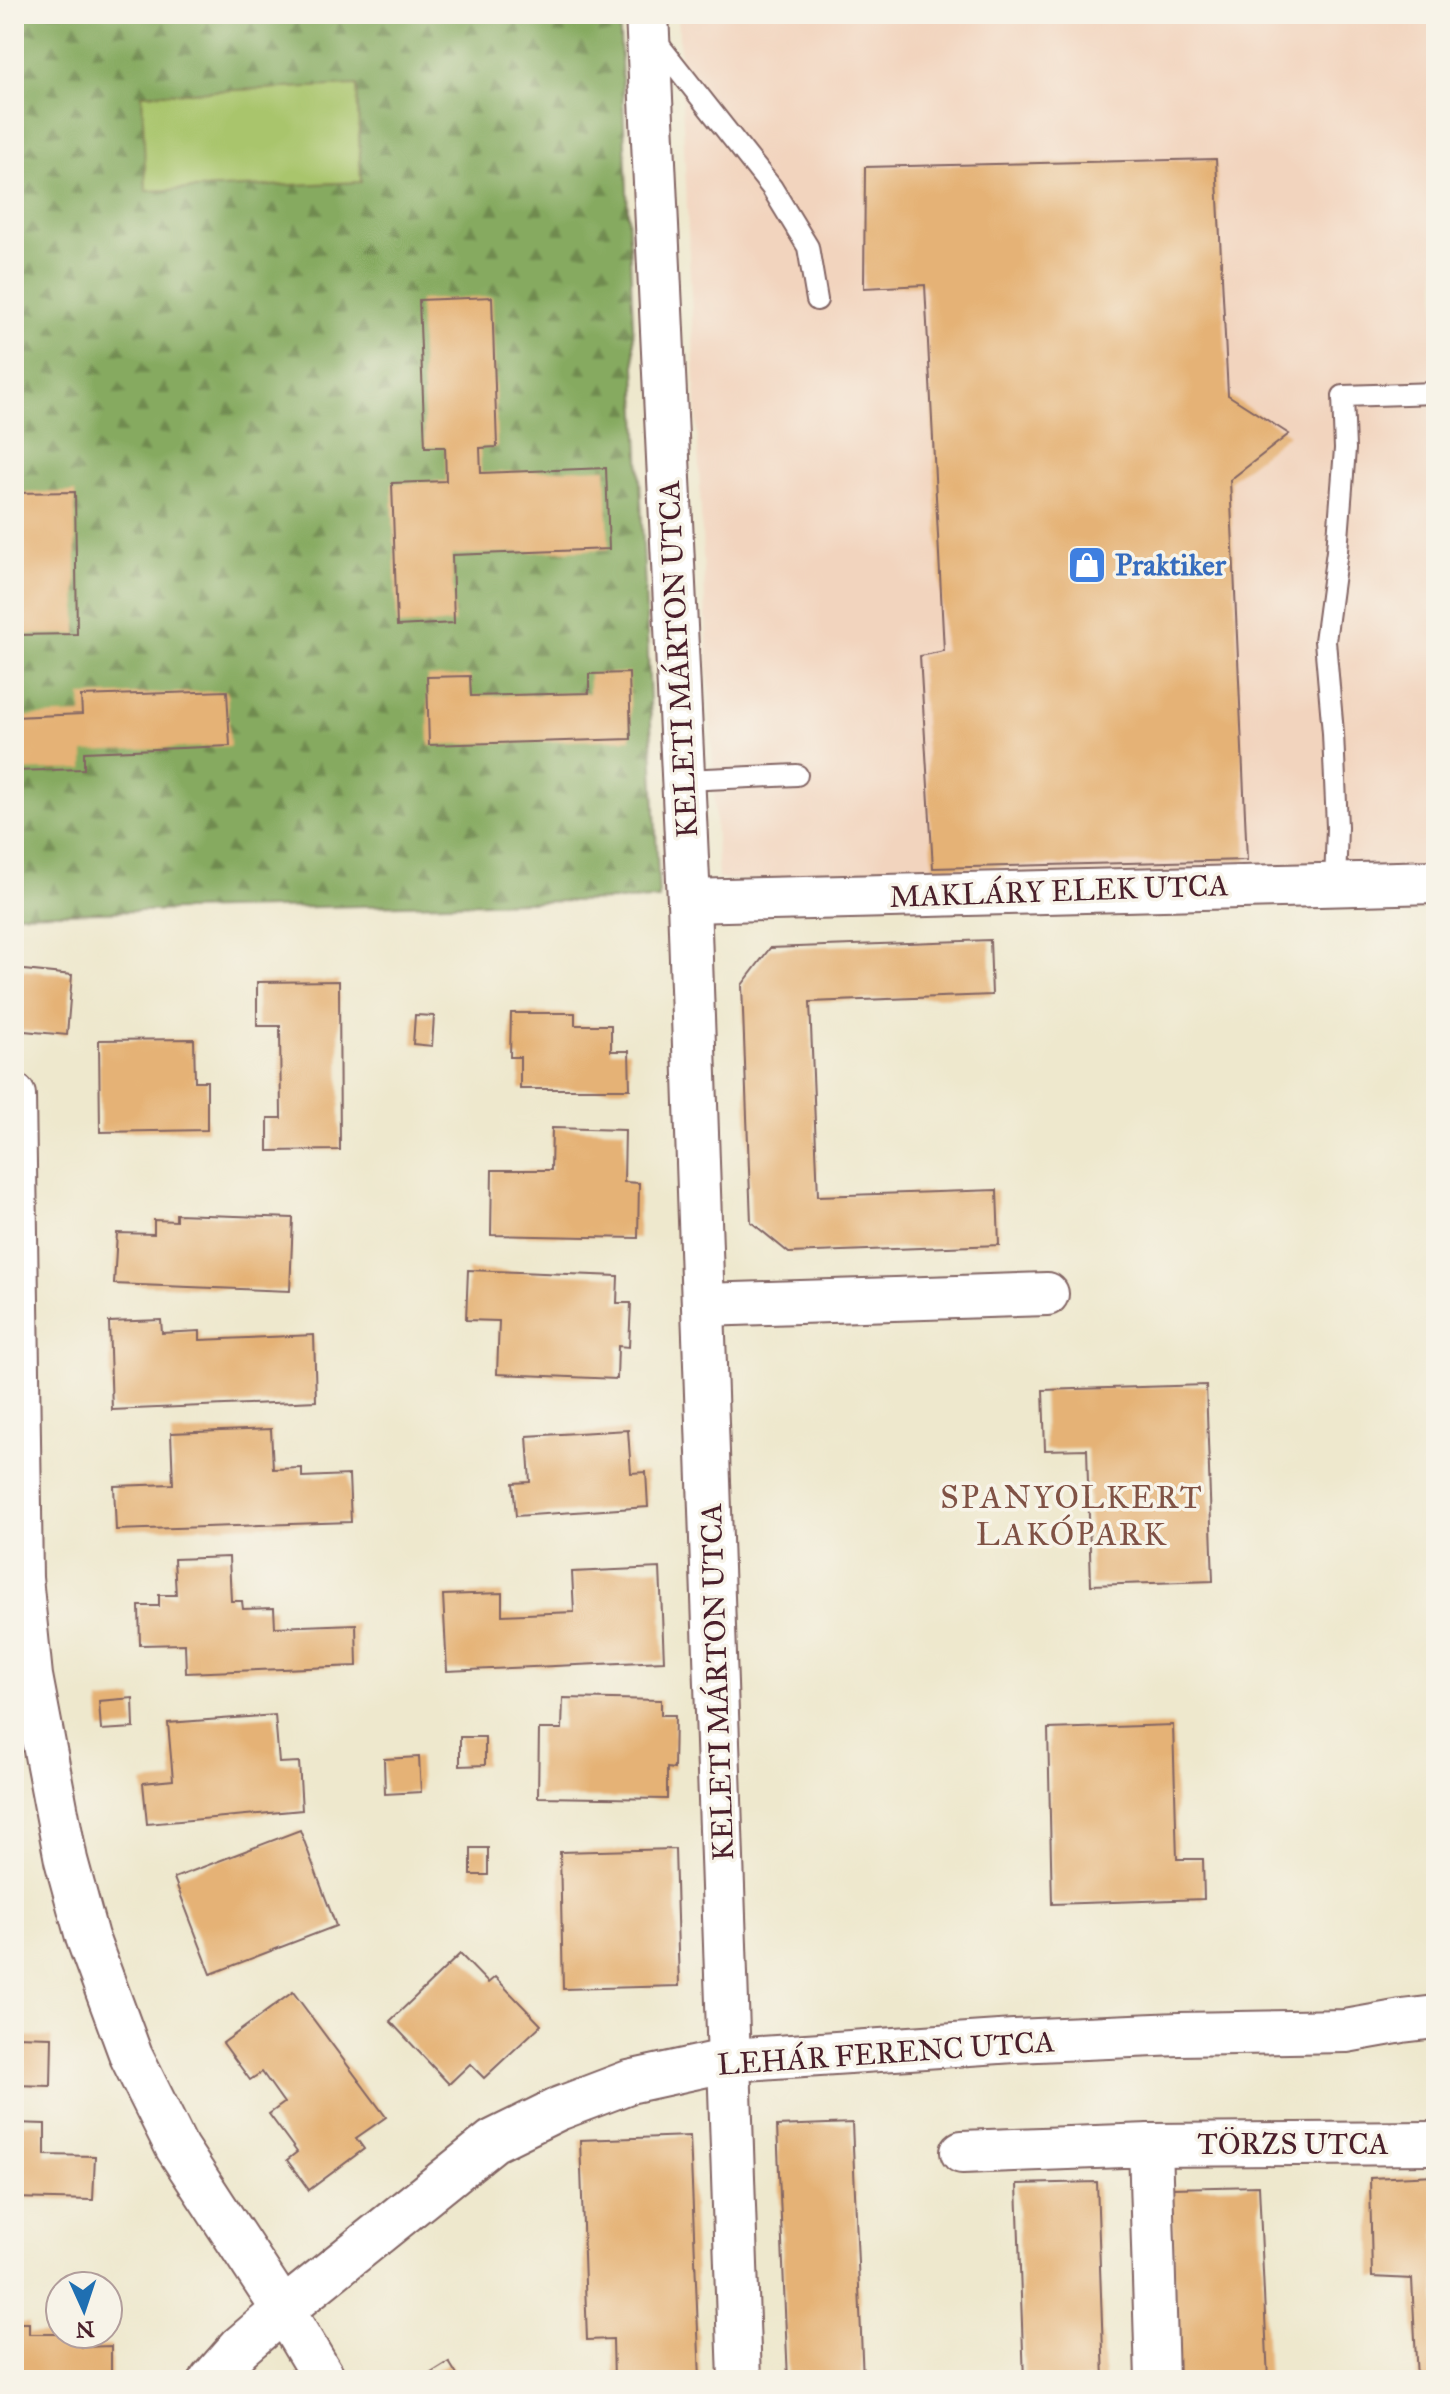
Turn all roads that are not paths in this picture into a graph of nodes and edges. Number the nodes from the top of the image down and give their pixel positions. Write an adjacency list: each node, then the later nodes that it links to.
1 (647, 22): 2 (lane); 5 (street, KELETI MÁRTON UTCA)
2 (817, 300)
3 (1436, 393): 7 (lane)
4 (797, 775): 5 (lane)
5 (684, 780): 8 (street, KELETI MÁRTON UTCA)
6 (1434, 881): 7 (street, MAKLÁRY ELEK UTCA)
7 (1335, 884): 8 (street, MAKLÁRY ELEK UTCA)
8 (689, 901): 11 (street, KELETI MÁRTON UTCA)
9 (14, 1095): 19 (street)
10 (1047, 1294): 11 (street)
11 (704, 1305): 15 (street, KELETI MÁRTON UTCA)
12 (1436, 2017): 13 (street, LEHÁR FERENC UTCA)
13 (1346, 2031): 14 (street, LEHÁR FERENC UTCA); 15 (street, LEHÁR FERENC UTCA)
14 (1436, 2044)
15 (730, 2060): 19 (street, LEHÁR FERENC UTCA); 22 (street, KELETI MÁRTON UTCA)
16 (1436, 2143): 17 (street, TÖRZS UTCA)
17 (1150, 2145): 18 (street, TÖRZS UTCA); 23 (street)
18 (962, 2152)
19 (283, 2310): 20 (street, LEHÁR FERENC UTCA); 21 (street)
20 (211, 2380)
21 (325, 2380)
22 (740, 2380)
23 (1157, 2380)

